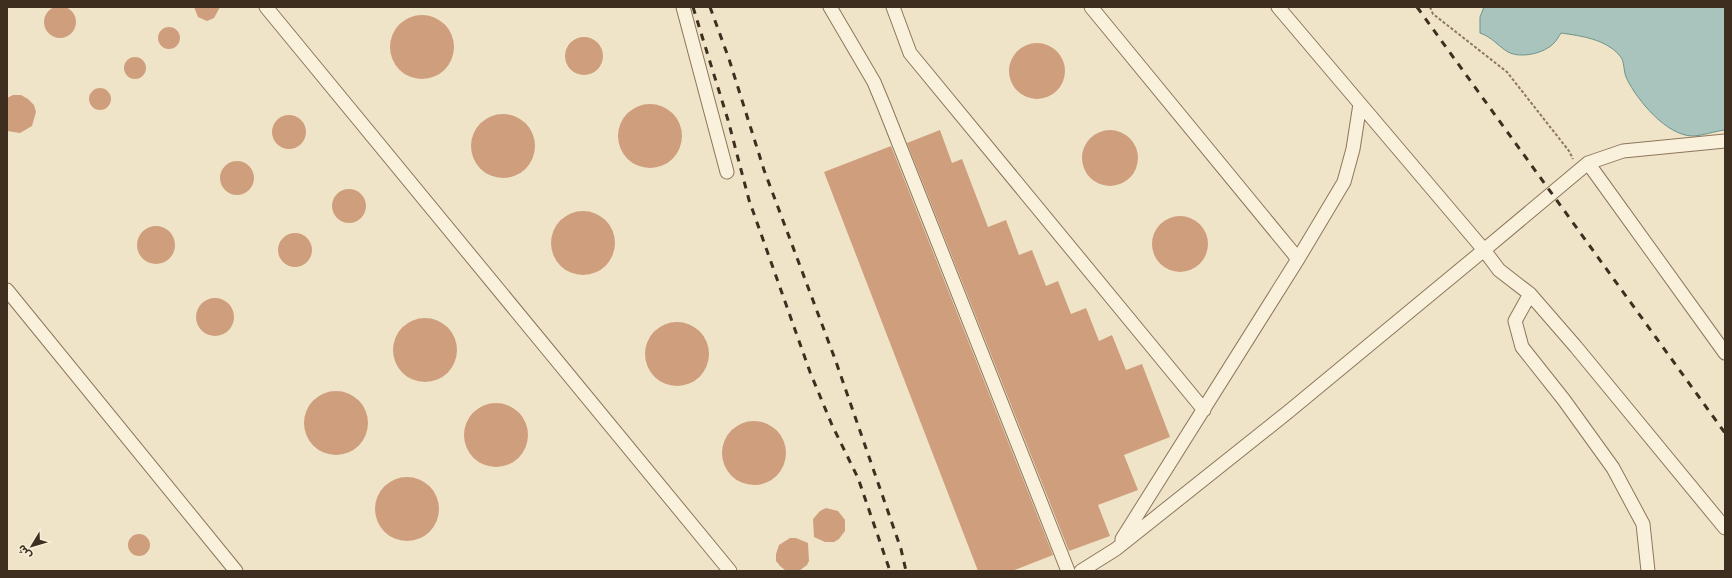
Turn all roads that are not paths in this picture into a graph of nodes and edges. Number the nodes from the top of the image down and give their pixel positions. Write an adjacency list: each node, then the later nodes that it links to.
1 (266, 7): 20 (lane)
2 (683, 7): 10 (lane)
3 (830, 7): 21 (lane)
4 (893, 7): 16 (lane)
5 (1091, 7): 12 (lane)
6 (1278, 7): 7 (lane)
7 (1360, 104): 11 (lane); 12 (lane)
8 (1725, 141): 9 (lane)
9 (1584, 166): 11 (lane); 15 (lane)
10 (727, 172)
11 (1484, 250): 14 (lane); 18 (lane)
12 (1298, 259): 16 (lane)
13 (7, 290): 19 (lane)
14 (1530, 294): 17 (lane); 23 (lane)
15 (1725, 353)
16 (1204, 410): 18 (lane)
17 (1725, 528)
18 (1116, 549): 22 (lane)
19 (236, 571)
20 (730, 571)
21 (1068, 571)
22 (1081, 571)
23 (1648, 571)

